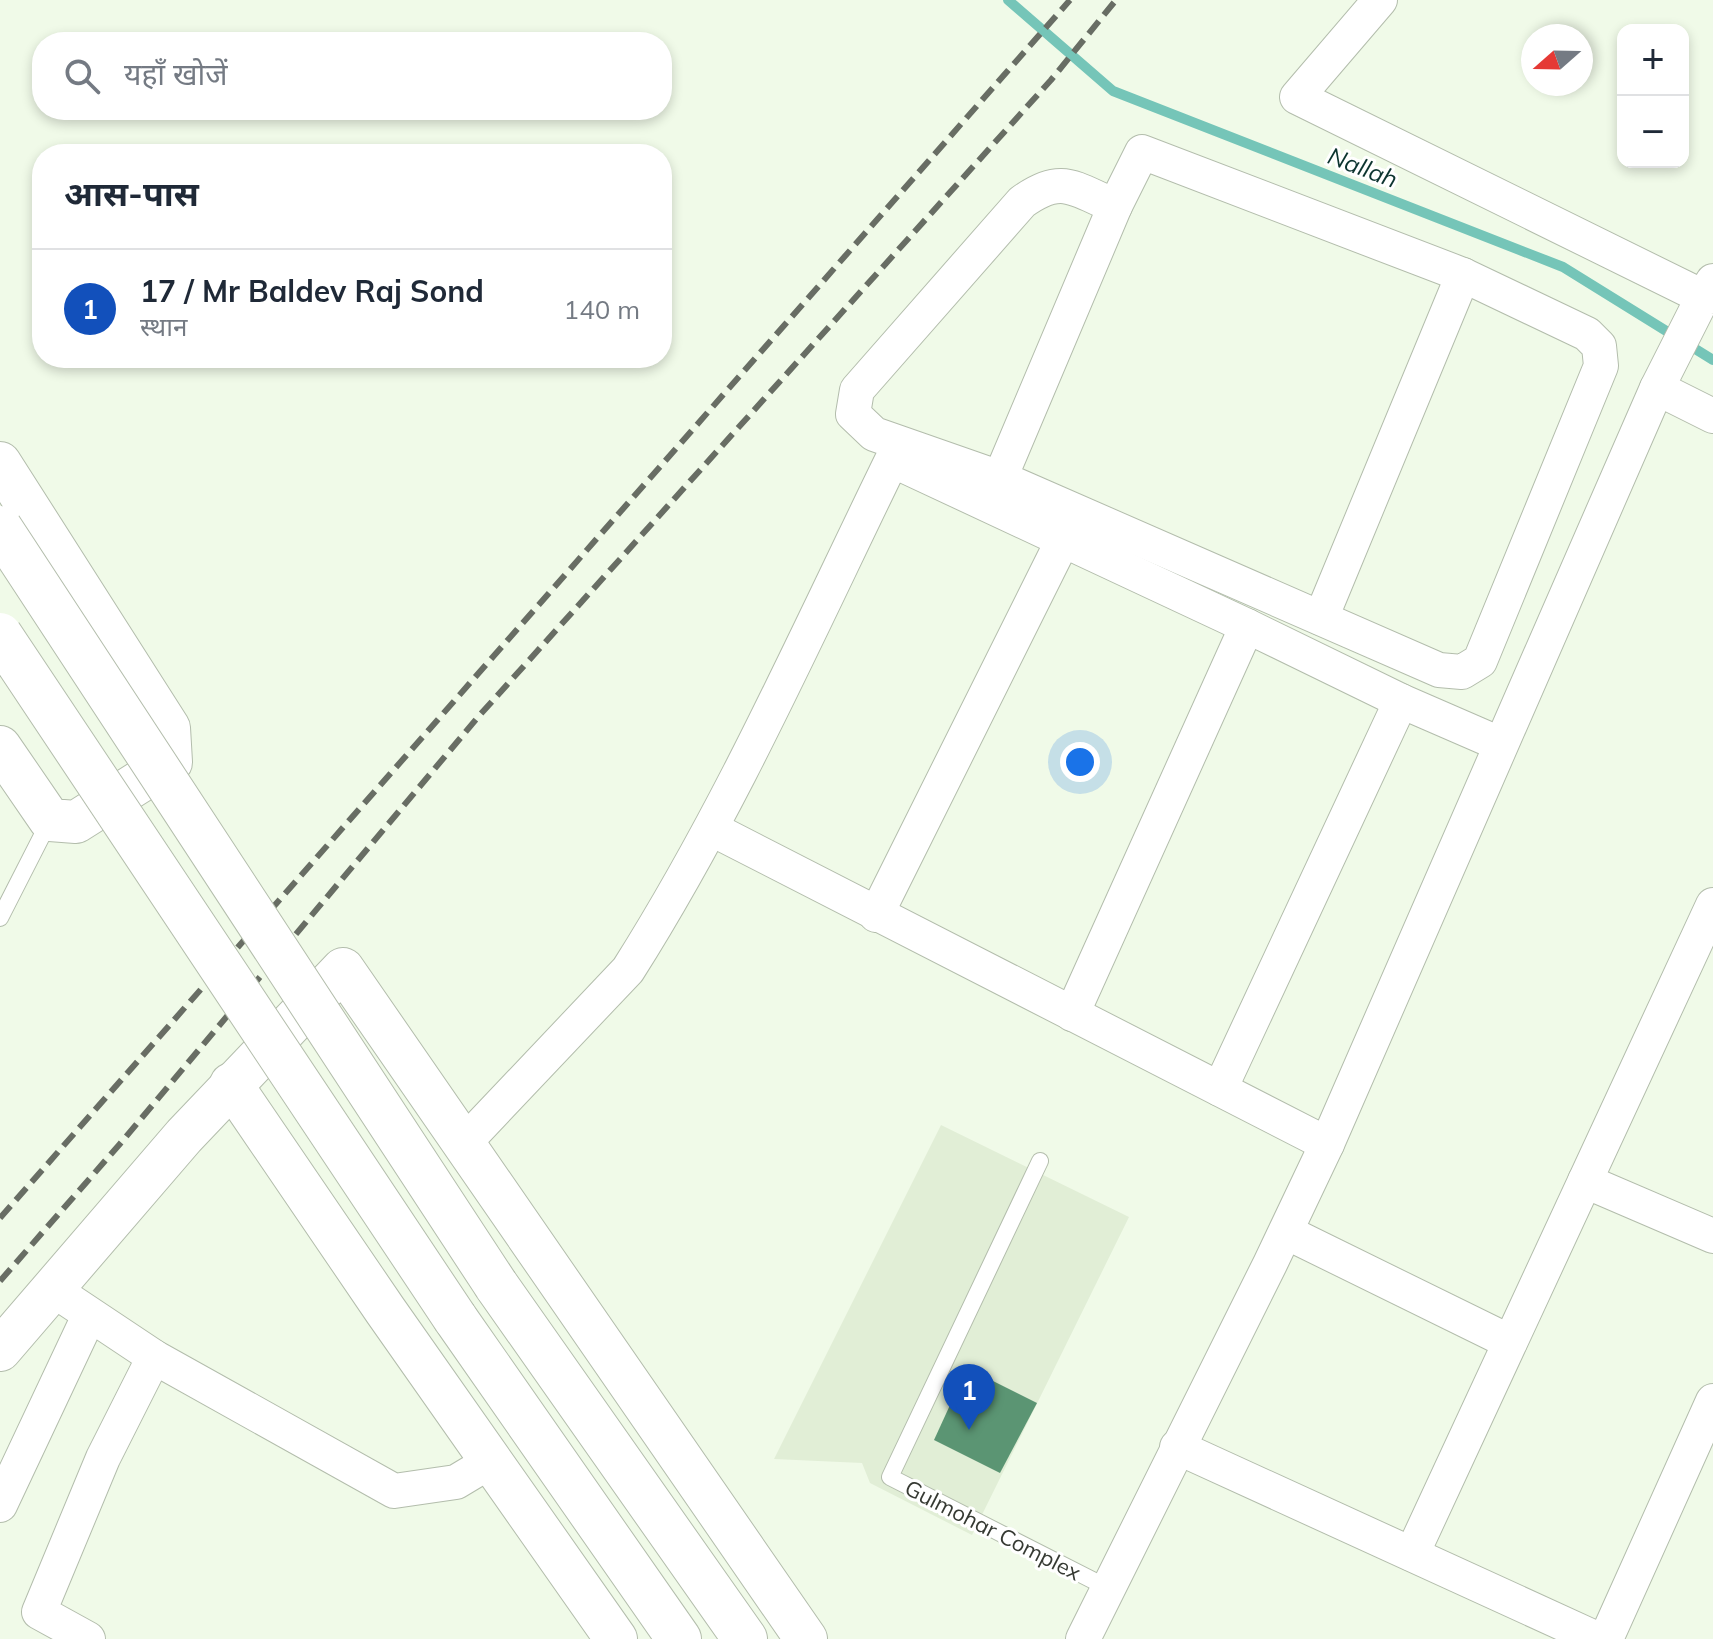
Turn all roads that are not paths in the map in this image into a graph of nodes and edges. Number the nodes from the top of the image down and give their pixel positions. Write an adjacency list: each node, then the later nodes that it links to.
1 (1380, 0): 4 (street)
2 (1115, 206): 3 (street); 8 (street); 8 (street)
3 (1463, 275): 10 (street); 13 (street)
4 (1710, 291): 5 (street)
5 (1657, 388): 6 (street); 12 (street)
6 (1713, 416)
7 (0, 463): 19 (street)
8 (1000, 478): 13 (street)
9 (0, 528): 47 (highway, bridge)
10 (1535, 529): 12 (street); 13 (street)
11 (1063, 540): 14 (street); 20 (street); 22 (street)
12 (1583, 555): 17 (street)
13 (1321, 618)
14 (1247, 626): 16 (street); 24 (street)
15 (0, 635): 46 (highway, bridge)
16 (1401, 701): 17 (street); 26 (street)
17 (1500, 744): 28 (street)
18 (0, 747): 19 (street)
19 (50, 820): 23 (lane)
20 (712, 829): 22 (street); 27 (street)
21 (1713, 905): 30 (street)
22 (876, 915): 24 (street)
23 (0, 918)
24 (1072, 1014): 26 (street)
25 (231, 1084): 27 (street); 33 (street); 40 (street)
26 (1220, 1089): 28 (street)
27 (465, 1142): 48 (street)
28 (1327, 1144): 31 (street)
29 (1040, 1161): 43 (lane, Gulmohar Complex)
30 (1585, 1181): 32 (street); 35 (street)
31 (1286, 1232): 35 (street); 39 (street)
32 (1713, 1236)
33 (52, 1289): 34 (street); 36 (street)
34 (89, 1316): 37 (street); 41 (street)
35 (1510, 1342): 42 (street)
36 (0, 1350)
37 (154, 1357): 40 (street); 44 (street)
38 (1713, 1401): 51 (street)
39 (1177, 1447): 42 (street); 43 (street)
40 (491, 1461): 45 (street)
41 (0, 1505)
42 (1412, 1554): 50 (street)
43 (1108, 1588): 49 (street)
44 (88, 1639)
45 (616, 1639)
46 (679, 1639)
47 (745, 1639)
48 (806, 1639)
49 (1083, 1639)
50 (1597, 1639)
51 (1606, 1639)

